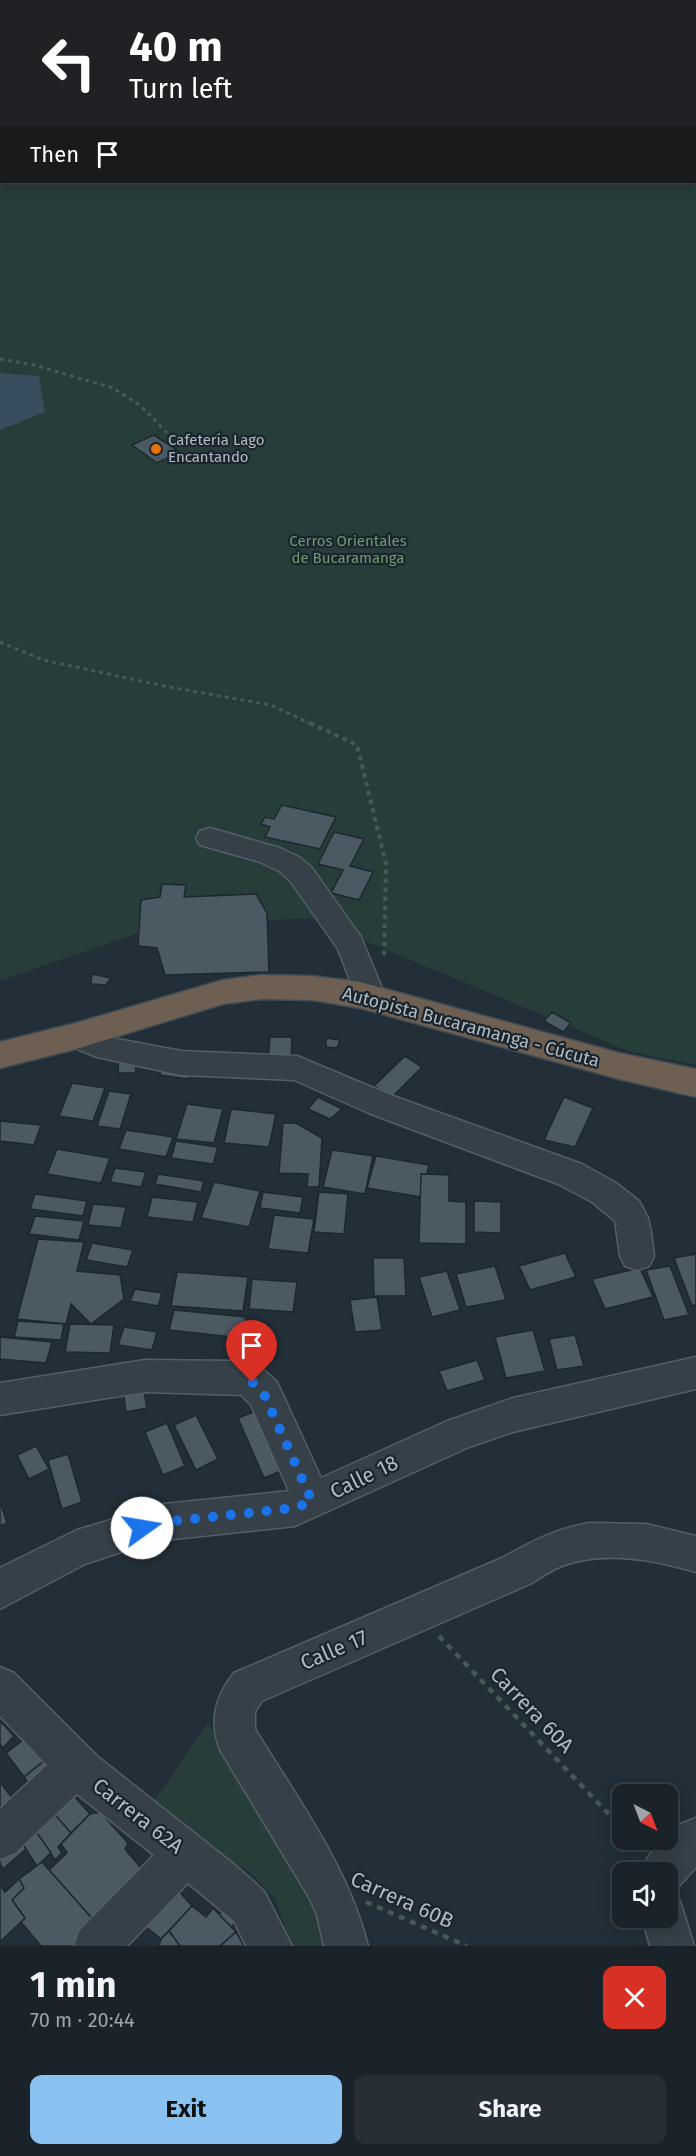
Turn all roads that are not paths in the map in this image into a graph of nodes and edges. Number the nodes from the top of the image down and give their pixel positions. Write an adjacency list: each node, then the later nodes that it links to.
1 (210, 838): 2 (street)
2 (377, 1000): 3 (highway, Autopista Bucaramanga - Cúcuta); 5 (highway, Autopista Bucaramanga - Cúcuta)
3 (76, 1036): 4 (highway, Autopista Bucaramanga - Cúcuta); 6 (street)
4 (0, 1055)
5 (696, 1083)
6 (637, 1256)
7 (696, 1373): 9 (street, Calle 18)
8 (0, 1399): 9 (street)
9 (312, 1501): 11 (street, Calle 18)
10 (696, 1554): 21 (street, Calle 17)
11 (0, 1590)
12 (0, 1687): 13 (street, Carrera 62A)
13 (76, 1766): 14 (street); 16 (street, Carrera 62A)
14 (0, 1838)
15 (696, 1839): 17 (street)
16 (186, 1854): 19 (street); 20 (street, Carrera 62A)
17 (672, 1862)
18 (667, 1928): 22 (street)
19 (96, 1946)
20 (270, 1946)
21 (346, 1946)
22 (672, 1946)

